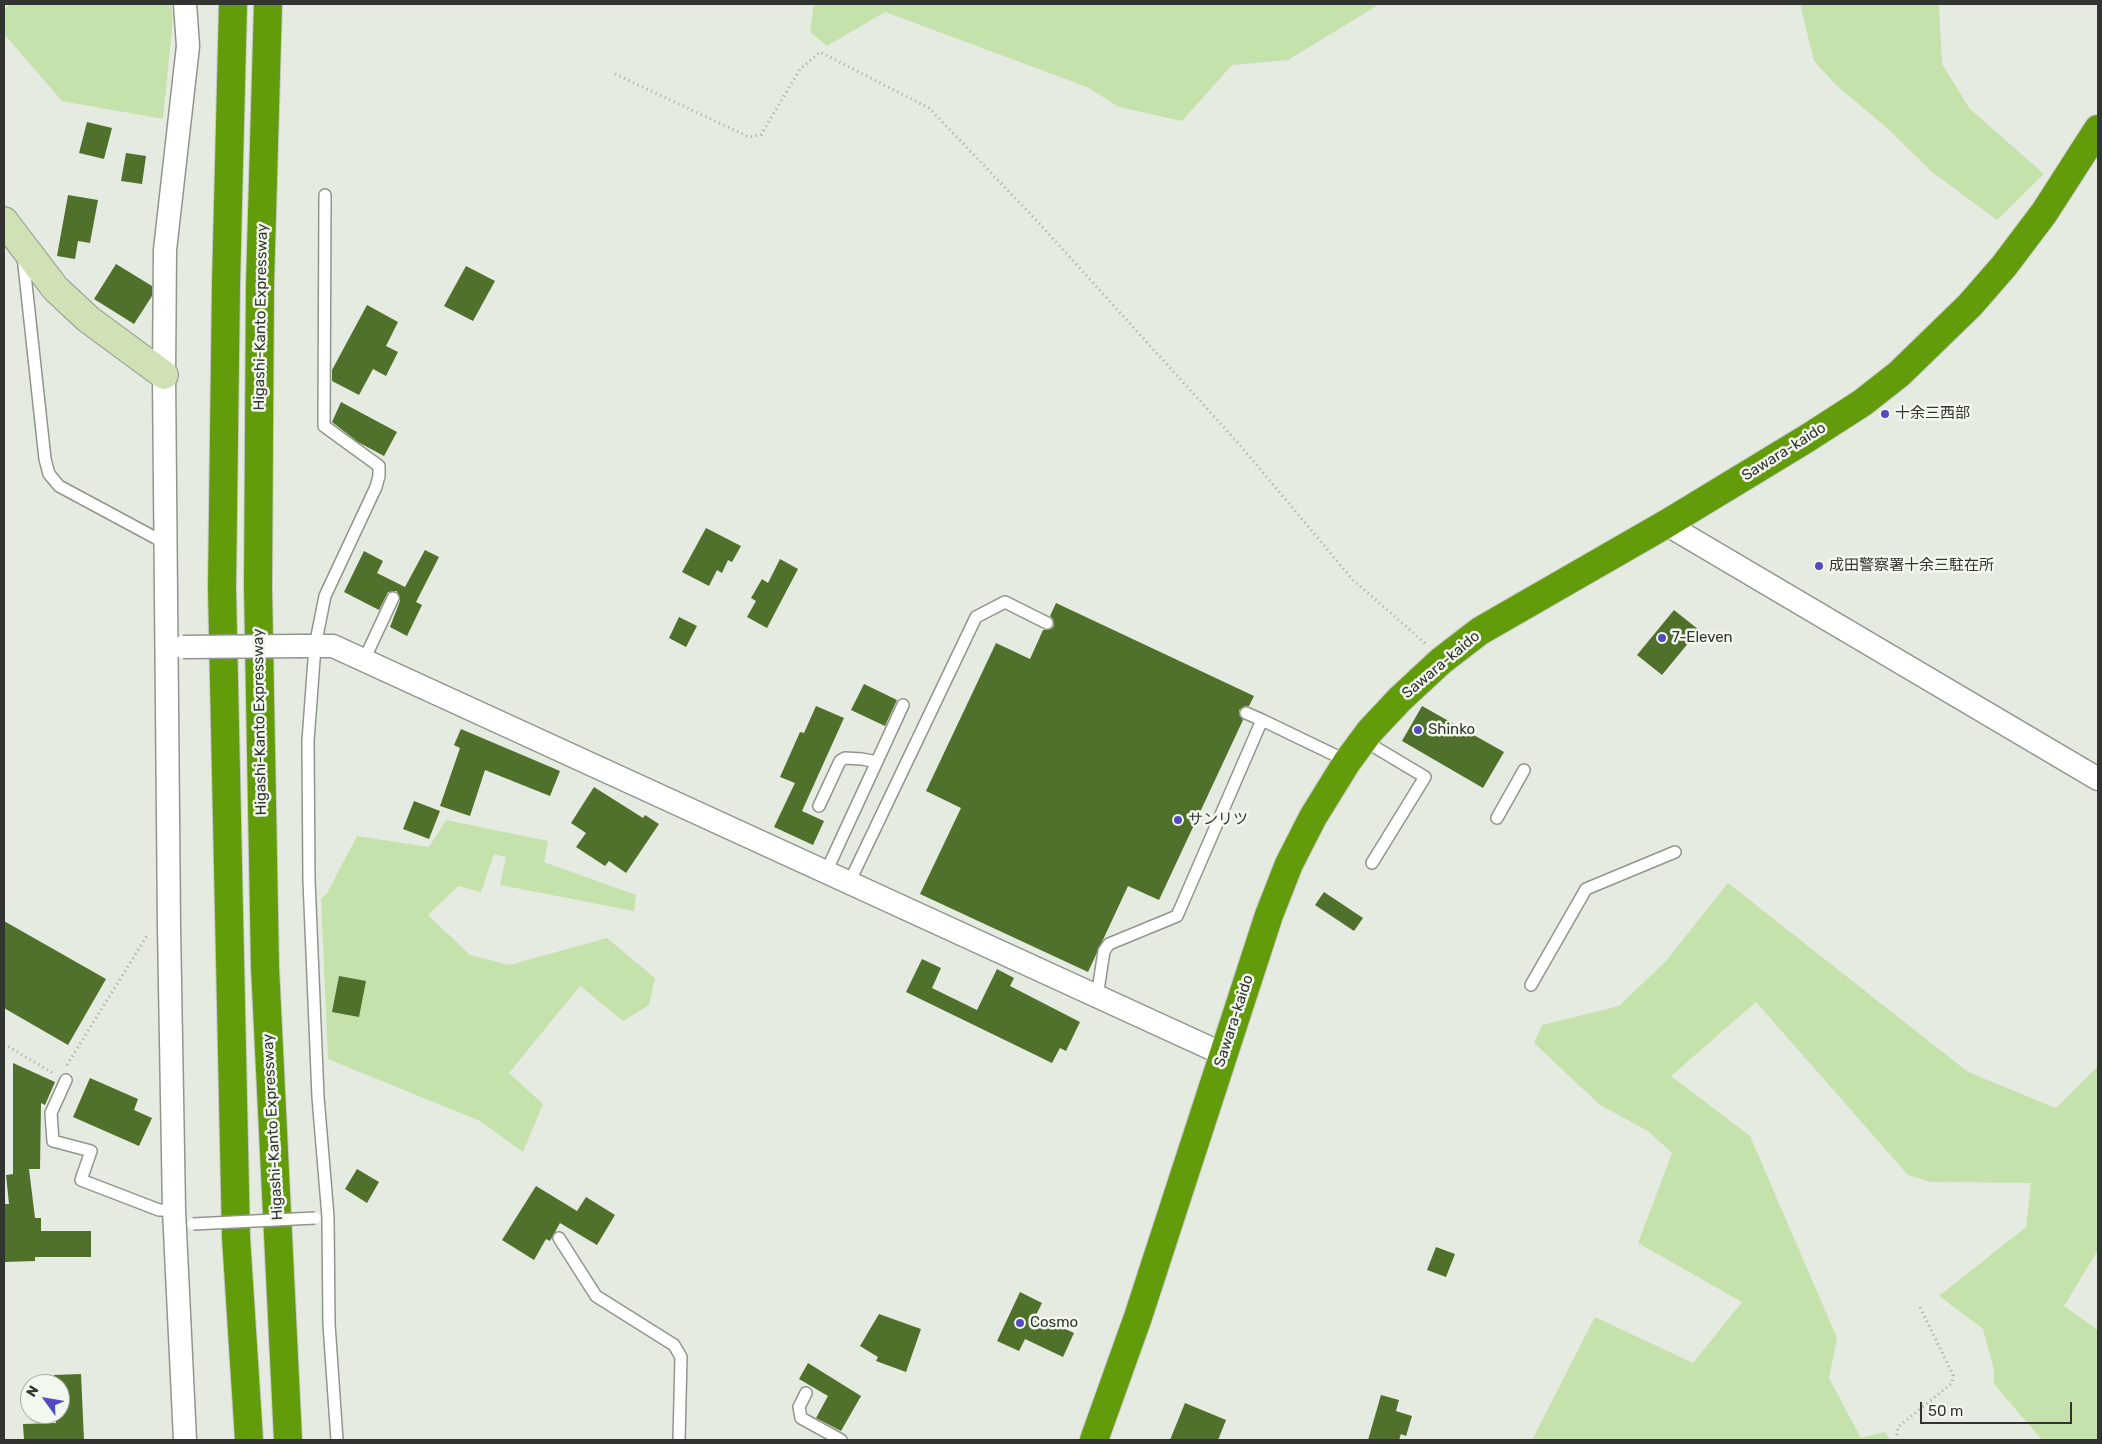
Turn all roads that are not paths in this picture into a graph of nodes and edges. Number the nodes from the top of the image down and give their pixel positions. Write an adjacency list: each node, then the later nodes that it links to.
1 (185, 4): 8 (street)
2 (233, 4): 39 (highway)
3 (268, 4): 40 (highway, Higashi-Kanto Expressway)
4 (2098, 129): 9 (highway, Sawara-kaido)
5 (325, 195): 13 (lane)
6 (4, 221): 7 (street)
7 (22, 244): 8 (street); 10 (lane)
8 (164, 375): 10 (street)
9 (1666, 524): 19 (highway, Sawara-kaido); 23 (street)
10 (165, 543): 14 (street)
11 (393, 598): 15 (lane)
12 (1047, 623): 29 (lane)
13 (308, 646): 14 (street, bridge); 15 (street); 34 (lane)
14 (174, 648): 35 (street)
15 (364, 660): 28 (street)
16 (903, 705): 20 (lane)
17 (1246, 713): 18 (lane)
18 (1262, 720): 21 (lane); 31 (lane)
19 (1363, 740): 21 (highway, Sawara-kaido); 27 (lane)
20 (877, 762): 24 (lane); 28 (lane)
21 (1347, 762): 32 (highway, Sawara-kaido)
22 (1524, 770): 25 (lane)
23 (2098, 779)
24 (819, 806)
25 (1497, 818)
26 (1675, 852): 30 (lane)
27 (1372, 863)
28 (826, 872): 29 (street)
29 (849, 883): 31 (street)
30 (1531, 985)
31 (1097, 997): 32 (street)
32 (1223, 1054): 44 (highway, Sawara-kaido)
33 (63, 1075): 35 (lane)
34 (328, 1217): 35 (lane, bridge); 41 (lane)
35 (181, 1219): 38 (street)
36 (559, 1238): 42 (lane)
37 (806, 1393): 43 (lane)
38 (185, 1440)
39 (249, 1440)
40 (288, 1440)
41 (337, 1440)
42 (678, 1440)
43 (842, 1440)
44 (1094, 1440)

